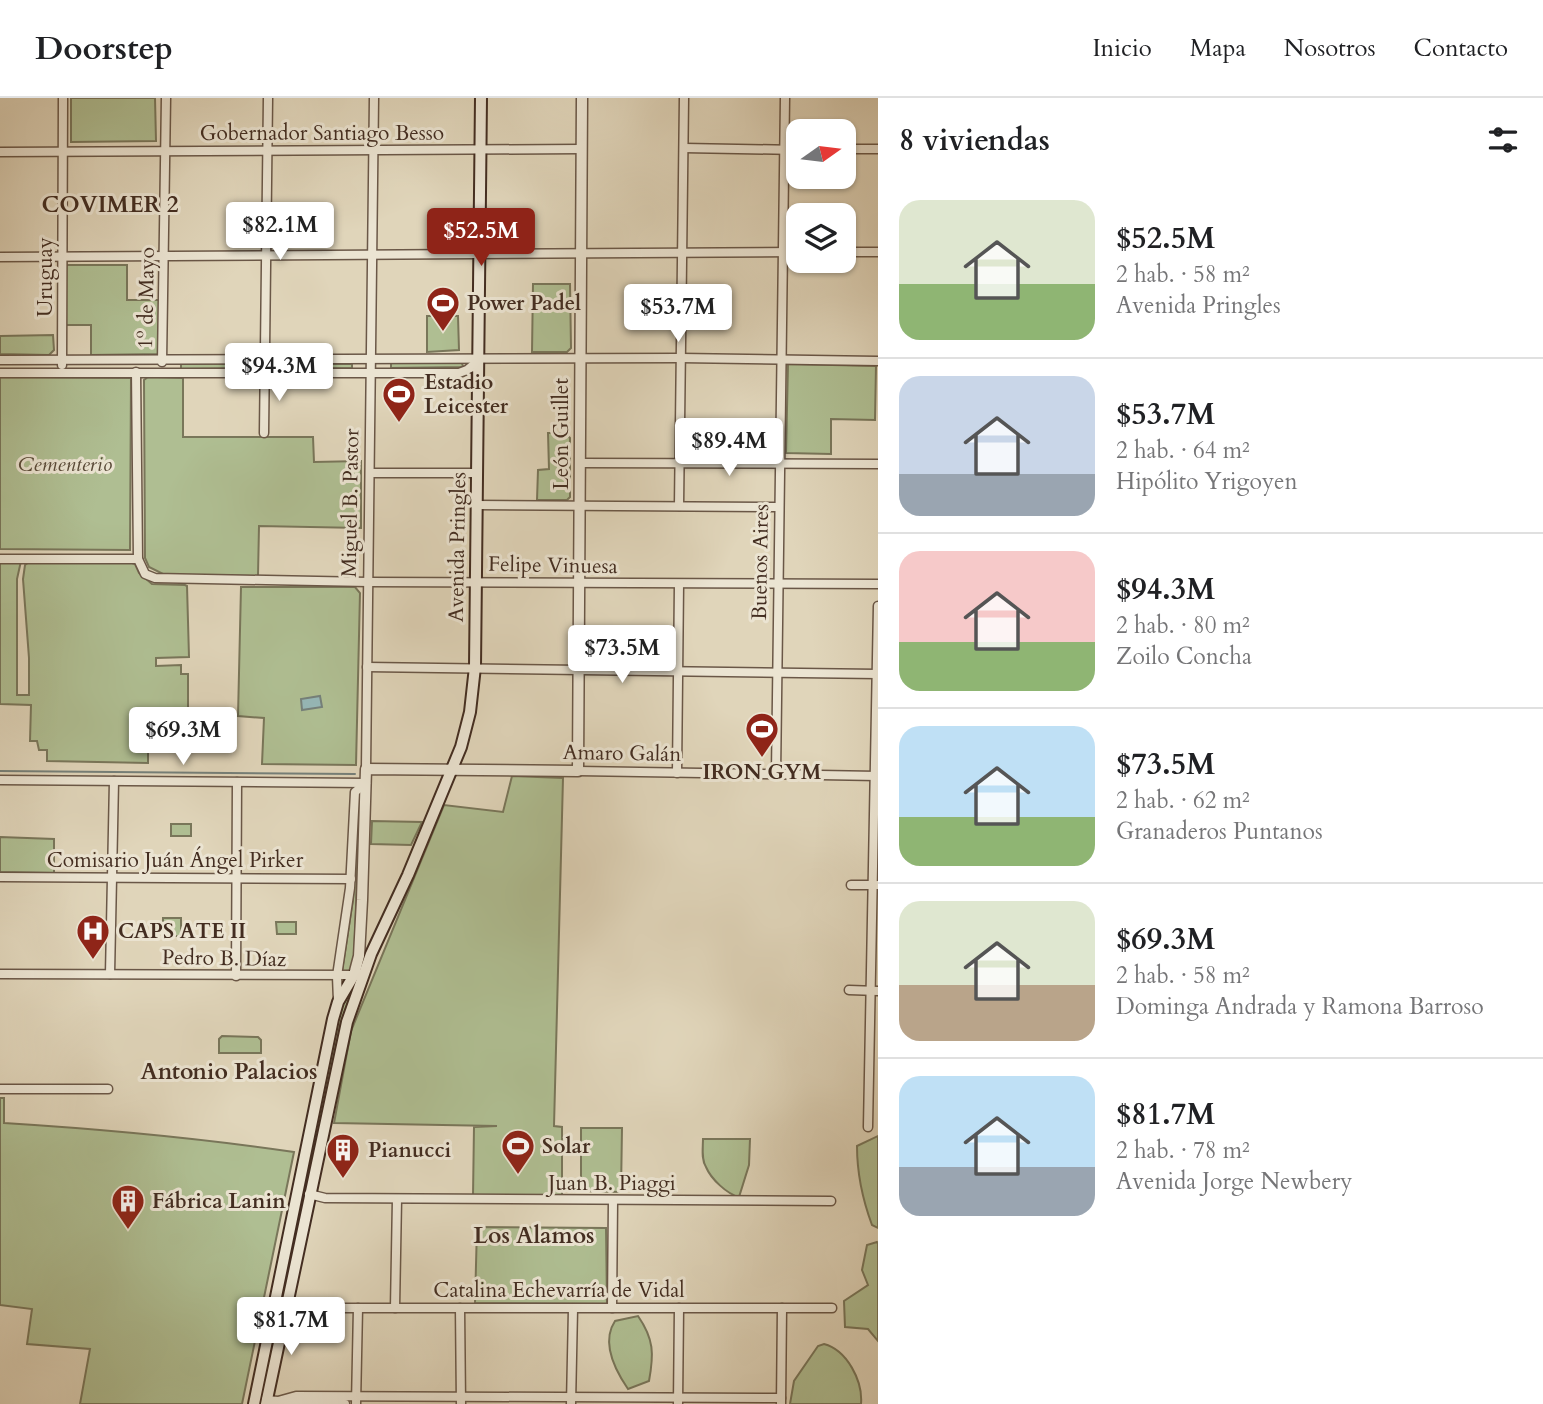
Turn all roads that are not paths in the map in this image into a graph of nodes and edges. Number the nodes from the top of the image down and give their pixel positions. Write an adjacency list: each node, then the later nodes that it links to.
1 (63, 98): 16 (street, Uruguay)
2 (166, 98): 17 (street, 1º de Mayo)
3 (268, 98): 18 (street)
4 (374, 98): 14 (street, Miguel B. Pastor)
5 (481, 98): 10 (main road, Avenida Pringles)
6 (582, 98): 11 (street, León Guillet)
7 (684, 98): 9 (street)
8 (785, 98): 15 (street, Buenos Aires)
9 (684, 148): 15 (street); 24 (street)
10 (481, 149): 11 (street, Gobernador Santiago Besso); 14 (street, Gobernador Santiago Besso); 27 (main road, Avenida Pringles)
11 (581, 149): 23 (street, León Guillet)
12 (856, 149): 13 (street)
13 (878, 149)
14 (374, 150): 18 (street, Gobernador Santiago Besso); 26 (street, Miguel B. Pastor)
15 (784, 150): 20 (street, Buenos Aires)
16 (63, 151): 17 (street, Gobernador Santiago Besso); 19 (street, Gobernador Santiago Besso); 29 (street, Uruguay)
17 (166, 151): 18 (street, Gobernador Santiago Besso); 28 (street, 1º de Mayo)
18 (267, 151): 25 (street)
19 (0, 152)
20 (784, 252): 24 (street); 33 (street, Buenos Aires)
21 (856, 252): 22 (street)
22 (878, 252)
23 (580, 253): 24 (street); 27 (street); 32 (street, León Guillet)
24 (682, 253): 31 (street)
25 (265, 254): 26 (street); 28 (street); 37 (street)
26 (372, 254): 27 (street); 38 (street, Miguel B. Pastor)
27 (480, 254): 39 (main road, Avenida Pringles)
28 (164, 255): 29 (street); 36 (street, 1º de Mayo)
29 (62, 256): 30 (street); 35 (street, Uruguay)
30 (0, 257)
31 (681, 358): 32 (street); 33 (street); 49 (street)
32 (580, 359): 39 (street); 48 (street, León Guillet)
33 (781, 359): 40 (street); 50 (street, Buenos Aires)
34 (0, 360): 35 (street)
35 (62, 360): 36 (street); 46 (street, Uruguay)
36 (162, 360): 37 (street); 42 (street, 1º de Mayo)
37 (265, 360): 38 (street); 43 (street)
38 (370, 360): 39 (street); 44 (street, Miguel B. Pastor)
39 (479, 360): 44 (street); 53 (main road, Avenida Pringles)
40 (878, 361)
41 (136, 372): 42 (street); 46 (street); 59 (street, 1º de Mayo)
42 (163, 372): 43 (street)
43 (264, 372): 44 (street); 47 (street)
44 (371, 372): 52 (street, Miguel B. Pastor)
45 (0, 373): 46 (street)
46 (62, 373)
47 (264, 433)
48 (580, 463): 49 (street); 55 (street, León Guillet)
49 (679, 463): 50 (street); 56 (street)
50 (779, 464): 51 (street); 57 (street, Buenos Aires)
51 (878, 464)
52 (370, 473): 53 (street); 60 (street, Miguel B. Pastor)
53 (477, 473): 54 (main road, Avenida Pringles)
54 (477, 505): 55 (street); 61 (main road, Avenida Pringles)
55 (580, 505): 56 (street); 62 (street, León Guillet)
56 (679, 506): 57 (street)
57 (778, 507): 64 (street, Buenos Aires)
58 (0, 559): 59 (street)
59 (138, 559): 60 (street, Felipe Vinuesa)
60 (368, 582): 61 (street, Felipe Vinuesa); 67 (street, Miguel B. Pastor)
61 (476, 582): 62 (street, Felipe Vinuesa); 68 (main road, Avenida Pringles)
62 (579, 583): 63 (street, Felipe Vinuesa); 69 (street, León Guillet)
63 (680, 584): 64 (street, Felipe Vinuesa); 70 (street)
64 (778, 584): 65 (street, Felipe Vinuesa); 71 (street, Buenos Aires)
65 (878, 584)
66 (878, 606): 72 (street)
67 (367, 667): 68 (street); 73 (street, Miguel B. Pastor)
68 (475, 667): 69 (street); 74 (main road, Avenida Pringles)
69 (579, 669): 70 (street); 75 (street, León Guillet)
70 (678, 671): 71 (street); 76 (street)
71 (777, 673): 72 (street); 77 (street, Buenos Aires)
72 (877, 674): 78 (street)
73 (366, 769): 74 (street, Amaro Galán); 82 (street, Miguel B. Pastor)
74 (453, 769): 75 (street, Amaro Galán); 91 (main road, Avenida Pringles)
75 (578, 771): 76 (street, Amaro Galán)
76 (677, 773): 77 (street, Amaro Galán)
77 (776, 774): 78 (street, Amaro Galán)
78 (877, 776): 88 (street)
79 (0, 780): 80 (street)
80 (114, 781): 81 (street); 84 (street)
81 (237, 782): 82 (street); 85 (street)
82 (366, 783): 86 (street, Miguel B. Pastor); 91 (street, Miguel B. Pastor)
83 (0, 877): 84 (street, Comisario Juán Ángel Pirker)
84 (113, 877): 85 (street, Comisario Juán Ángel Pirker); 90 (street)
85 (236, 877): 86 (street, Comisario Juán Ángel Pirker); 92 (street)
86 (351, 879): 93 (street, Miguel B. Pastor)
87 (851, 885): 88 (street)
88 (876, 885): 95 (street)
89 (0, 974): 90 (street, Pedro B. Díaz)
90 (110, 974): 92 (street, Pedro B. Díaz)
91 (359, 975): 93 (street, Pedro B. Díaz); 96 (main road); 101 (main road)
92 (236, 976): 93 (street, Pedro B. Díaz)
93 (337, 976): 96 (street, Miguel B. Pastor)
94 (849, 990): 95 (street)
95 (874, 991): 99 (street)
96 (338, 1002): 120 (main road)
97 (0, 1089): 98 (street)
98 (108, 1089)
99 (873, 1096): 100 (street)
100 (868, 1127)
101 (309, 1194): 102 (street, Juan B. Piaggi); 105 (main road)
102 (397, 1199): 103 (street, Juan B. Piaggi); 107 (street)
103 (613, 1201): 104 (street, Juan B. Piaggi); 109 (street)
104 (831, 1201)
105 (286, 1304): 106 (street, Catalina Echevarría de Vidal); 119 (main road)
106 (358, 1308): 107 (street, Catalina Echevarría de Vidal); 114 (street)
107 (395, 1308): 108 (street, Catalina Echevarría de Vidal)
108 (460, 1308): 113 (street, Catalina Echevarría de Vidal); 115 (street)
109 (611, 1308): 110 (street, Catalina Echevarría de Vidal); 113 (street, Catalina Echevarría de Vidal)
110 (679, 1308): 111 (street, Catalina Echevarría de Vidal); 117 (street)
111 (782, 1308): 112 (street, Catalina Echevarría de Vidal); 118 (street)
112 (832, 1308)
113 (573, 1309): 116 (street)
114 (356, 1400): 115 (street); 119 (street)
115 (461, 1401): 116 (street)
116 (571, 1401): 117 (street)
117 (678, 1401): 118 (street)
118 (781, 1401)
119 (270, 1402): 121 (street)
120 (254, 1404)
121 (345, 1404)

